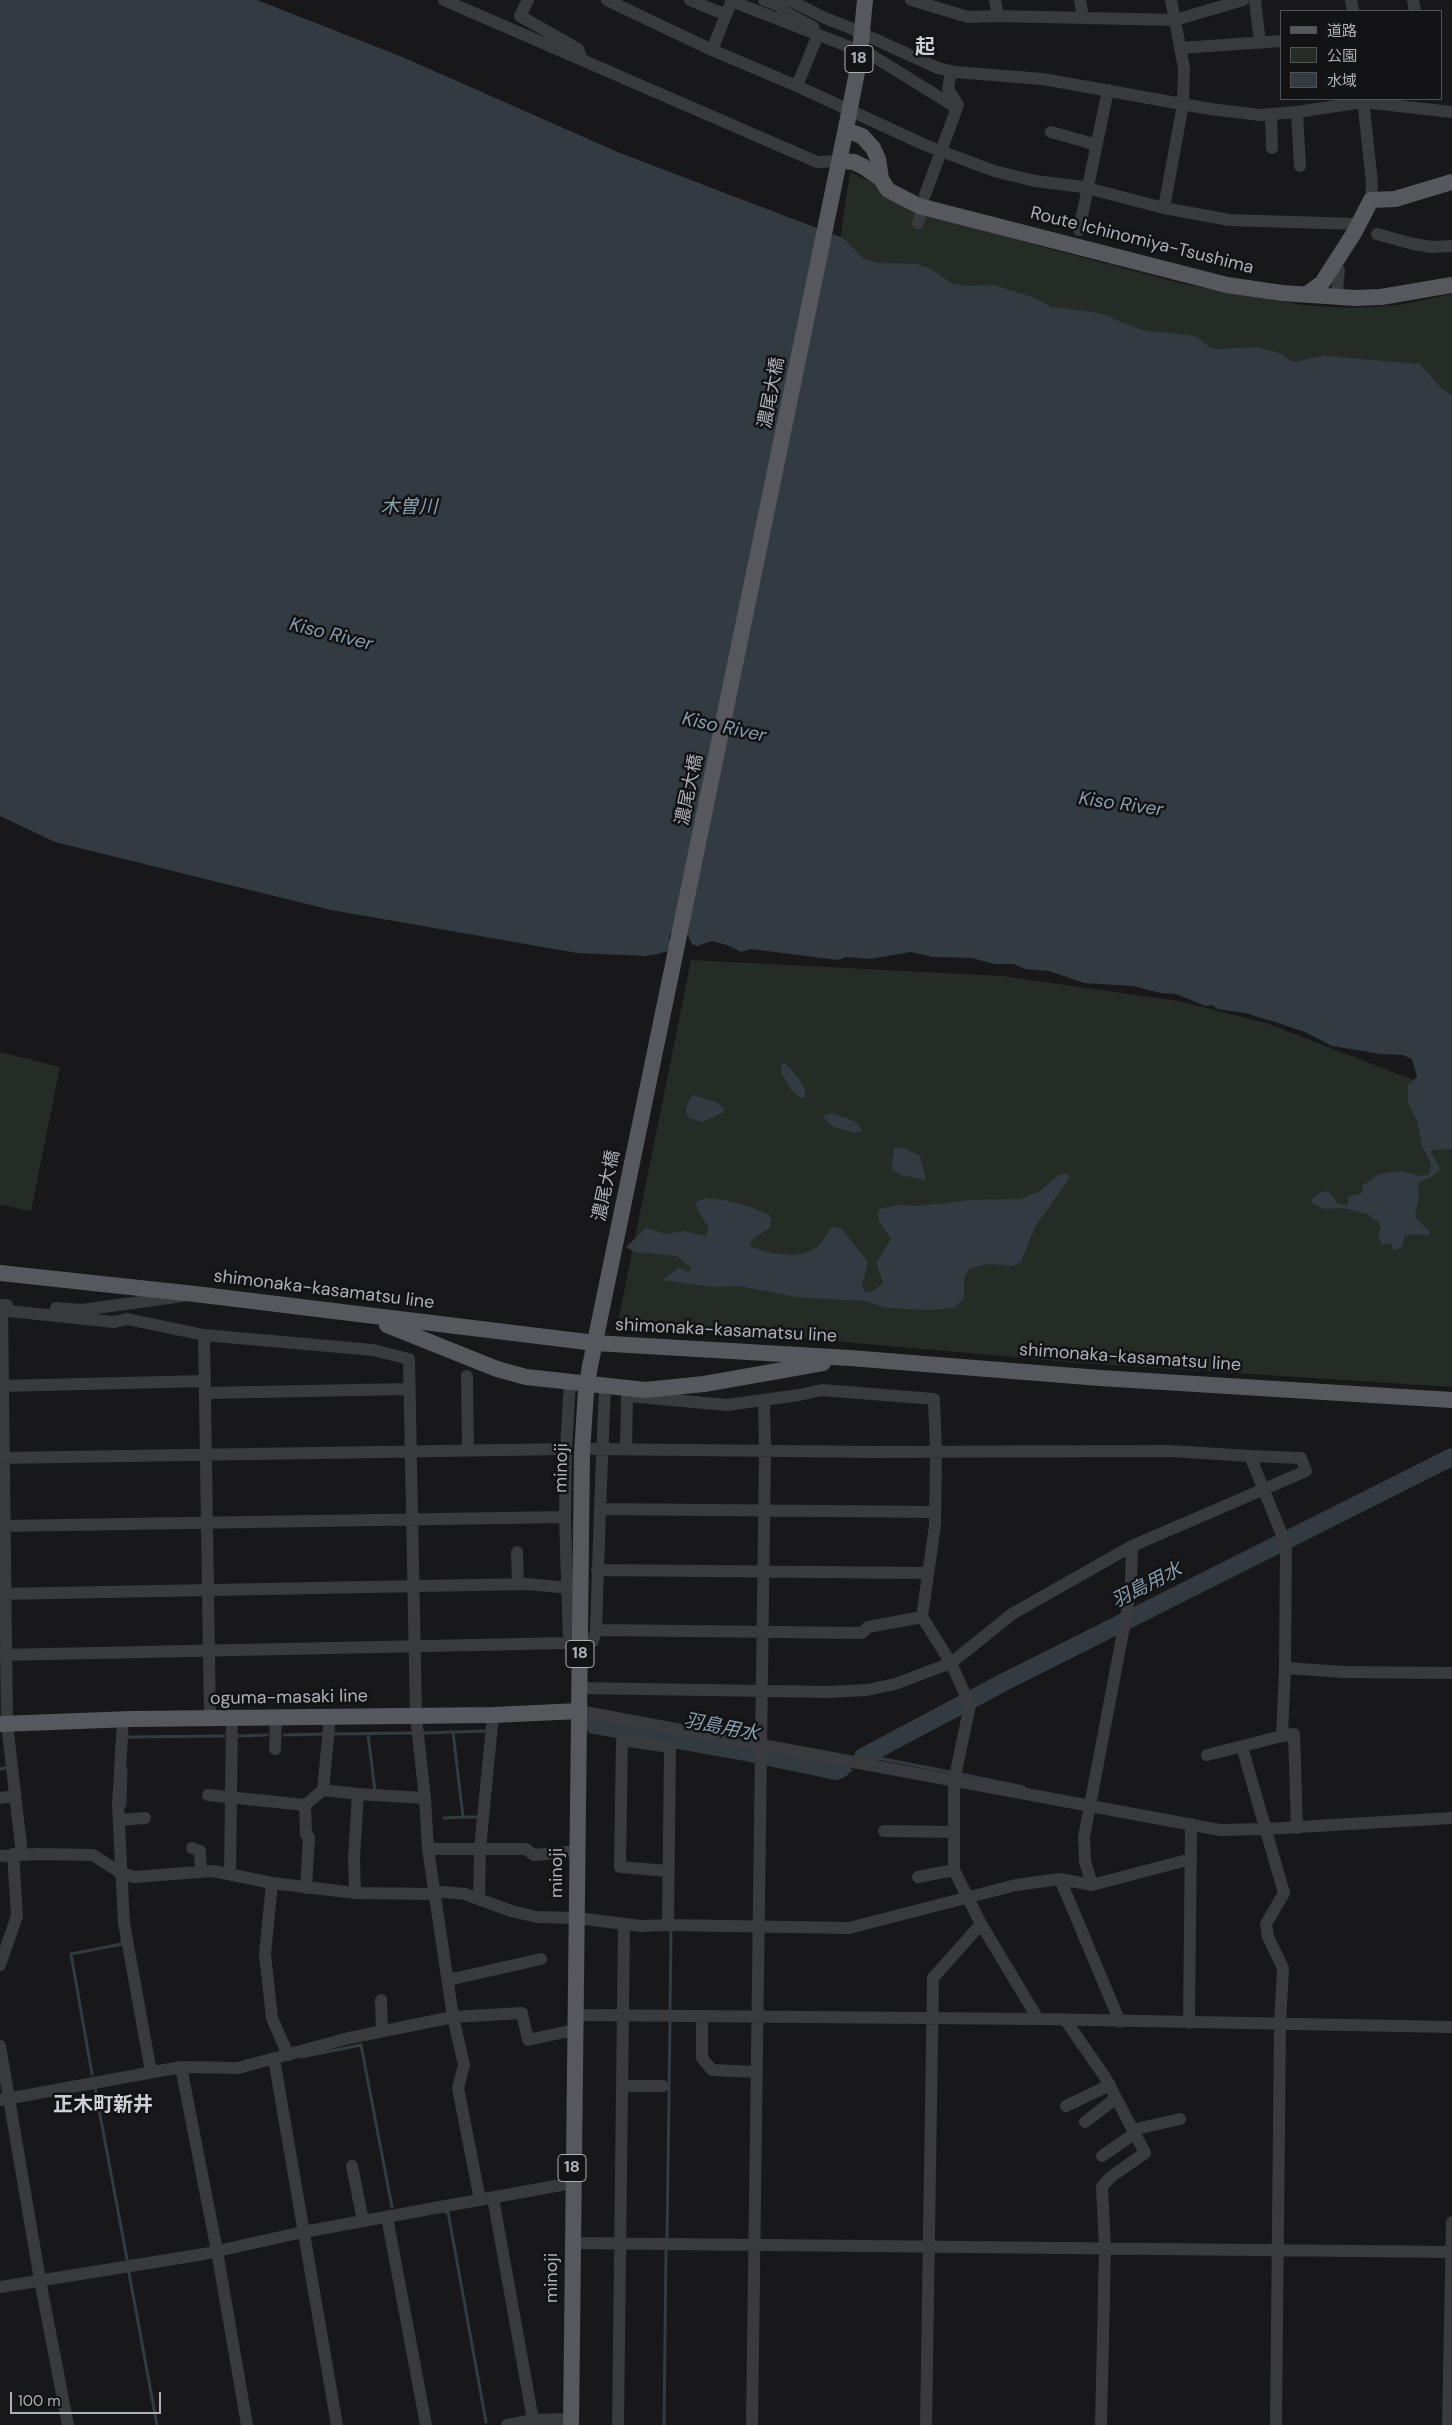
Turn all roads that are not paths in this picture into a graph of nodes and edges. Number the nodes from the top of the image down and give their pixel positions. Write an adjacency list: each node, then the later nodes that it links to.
1 (444, 0): 25 (street)
2 (528, 0): 25 (street)
3 (607, 0): 23 (street)
4 (690, 0): 15 (street)
5 (764, 0): 14 (street)
6 (865, 0): 36 (main road, 18, bridge)
7 (911, 0): 16 (street)
8 (995, 0): 16 (street)
9 (1080, 0): 17 (street)
10 (1171, 0): 18 (street)
11 (1243, 0): 18 (street)
12 (1256, 0): 21 (street)
13 (732, 1): 15 (street); 19 (street)
14 (784, 2): 19 (street); 24 (street)
15 (726, 16): 23 (street)
16 (998, 16): 17 (street)
17 (1083, 18): 18 (street)
18 (1174, 20): 22 (street)
19 (816, 33): 27 (street); 28 (street)
20 (1280, 42): 21 (street)
21 (1260, 43): 22 (street)
22 (1180, 48): 31 (street)
23 (712, 50): 28 (street)
24 (920, 59): 26 (street); 27 (street)
25 (582, 60): 42 (street)
26 (951, 71): 29 (street); 32 (street)
27 (899, 72): 32 (street)
28 (797, 86): 40 (street)
29 (1108, 90): 31 (street); 38 (street)
30 (1363, 100): 33 (street); 34 (street); 47 (street)
31 (1183, 104): 35 (street); 48 (street)
32 (957, 108): 40 (street)
33 (1297, 112): 35 (street); 41 (street)
34 (1452, 112)
35 (1271, 115): 39 (street)
36 (847, 124): 42 (main road, 18); 43 (main road)
37 (1051, 132): 38 (street)
38 (1097, 145): 45 (street)
39 (1272, 148)
40 (941, 152): 45 (street); 46 (street)
41 (1300, 166)
42 (838, 169): 43 (main road, Route Ichinomiya-Tsushima); 61 (main road, 濃尾大橋 / 18)
43 (881, 179): 56 (main road, Route Ichinomiya-Tsushima)
44 (1452, 182): 47 (main road)
45 (1087, 188): 48 (street); 50 (street)
46 (925, 195)
47 (1371, 200): 49 (main road)
48 (1164, 208): 49 (street)
49 (1357, 224): 53 (main road)
50 (1079, 230)
51 (1377, 234): 52 (street)
52 (1452, 246)
53 (1335, 264): 55 (street); 56 (main road)
54 (1452, 285): 56 (main road, Route Ichinomiya-Tsushima)
55 (1337, 291)
56 (1307, 294)
57 (0, 1273): 58 (main road, shimonaka-kasamatsu line)
58 (195, 1294): 59 (street); 60 (main road, shimonaka-kasamatsu line)
59 (2, 1305): 62 (street); 67 (street)
60 (347, 1314): 63 (main road, shimonaka-kasamatsu line); 66 (main road)
61 (599, 1323): 63 (main road, minoji / 18)
62 (204, 1335): 69 (street); 70 (street)
63 (595, 1343): 64 (main road, shimonaka-kasamatsu line); 104 (main road, minoji / 18, bridge)
64 (850, 1358): 68 (main road); 72 (main road, shimonaka-kasamatsu line)
65 (467, 1376): 76 (street)
66 (570, 1381): 68 (main road); 73 (street)
67 (1, 1386): 69 (street); 82 (street)
68 (606, 1386): 74 (street)
69 (205, 1387): 70 (street); 80 (street)
70 (409, 1389): 78 (street)
71 (764, 1400): 75 (street); 77 (street); 79 (street)
72 (1452, 1400)
73 (566, 1449): 76 (street); 87 (street)
74 (598, 1449): 75 (street); 84 (street)
75 (626, 1449): 77 (street)
76 (468, 1451): 78 (street)
77 (766, 1451): 79 (street); 85 (street)
78 (410, 1452): 80 (street); 88 (street)
79 (936, 1452): 81 (street); 86 (street)
80 (206, 1454): 82 (street); 89 (street)
81 (1250, 1456): 83 (street); 83 (street)
82 (1, 1458): 90 (street)
83 (1264, 1489): 91 (street); 109 (street)
84 (600, 1509): 85 (street); 93 (street)
85 (765, 1511): 86 (street); 95 (street)
86 (935, 1512): 94 (street)
87 (565, 1517): 88 (street); 98 (street)
88 (411, 1518): 89 (street); 97 (street)
89 (207, 1522): 90 (street); 99 (street)
90 (2, 1526): 100 (street)
91 (1132, 1546): 108 (street); 138 (street)
92 (517, 1552): 96 (street)
93 (597, 1570): 95 (street); 102 (street)
94 (928, 1573): 95 (street); 101 (street)
95 (764, 1574): 103 (street)
96 (518, 1584): 97 (street); 98 (street)
97 (413, 1585): 99 (street); 105 (street)
98 (569, 1588): 104 (street)
99 (208, 1589): 100 (street); 106 (street)
100 (3, 1594): 107 (street)
101 (922, 1617): 103 (street); 108 (street)
102 (596, 1630): 103 (street); 104 (street)
103 (762, 1632): 112 (street)
104 (574, 1645): 105 (street); 111 (main road, minoji / 18)
105 (414, 1647): 106 (street); 116 (street)
106 (209, 1650): 107 (street); 119 (street)
107 (3, 1655): 122 (street)
108 (951, 1663): 112 (street); 129 (street)
109 (1285, 1668): 110 (street); 123 (street)
110 (1452, 1673)
111 (579, 1688): 112 (street); 113 (main road, minoji / 18)
112 (762, 1691): 127 (street)
113 (579, 1711): 114 (main road, oguma-masaki line); 121 (street); 150 (main road, minoji / 18)
114 (493, 1715): 116 (main road, oguma-masaki line); 149 (street)
115 (330, 1717): 116 (main road, oguma-masaki line); 117 (main road, oguma-masaki line); 130 (street)
116 (416, 1717): 136 (street)
117 (276, 1718): 120 (main road, oguma-masaki line); 126 (street)
118 (123, 1720): 119 (main road, oguma-masaki line); 122 (main road, oguma-masaki line); 141 (street)
119 (210, 1720): 120 (main road, oguma-masaki line)
120 (232, 1720): 135 (street)
121 (624, 1720): 124 (street); 127 (street)
122 (4, 1724): 133 (street)
123 (1282, 1736): 125 (street); 143 (street)
124 (622, 1738): 155 (street); 155 (street)
125 (1242, 1746): 128 (street); 144 (street)
126 (276, 1749)
127 (760, 1752): 129 (street); 172 (street)
128 (1207, 1755)
129 (954, 1781): 138 (street); 146 (street)
130 (323, 1790): 131 (street); 137 (street)
131 (358, 1794): 136 (street); 164 (street)
132 (208, 1795): 135 (street)
133 (15, 1796): 134 (street); 151 (street)
134 (0, 1798)
135 (230, 1798): 137 (street); 158 (street)
136 (425, 1798): 148 (street)
137 (305, 1805): 163 (street)
138 (1090, 1806): 142 (street); 162 (street)
139 (145, 1818): 141 (street)
140 (1452, 1818): 143 (street)
141 (119, 1820): 157 (street)
142 (1191, 1824): 144 (street); 153 (street)
143 (1296, 1828): 144 (street)
144 (1265, 1829): 187 (street)
145 (884, 1831): 146 (street)
146 (954, 1832): 154 (street)
147 (192, 1848): 156 (street)
148 (428, 1849): 149 (street); 165 (street)
149 (480, 1849): 150 (street); 167 (street)
150 (577, 1851): 168 (main road, minoji / 18)
151 (18, 1854): 152 (street); 157 (street); 174 (street)
152 (0, 1856)
153 (1191, 1859): 162 (street); 186 (street)
154 (954, 1870): 159 (street); 166 (street)
155 (668, 1871): 171 (street)
156 (201, 1872): 157 (street); 158 (street)
157 (121, 1873): 194 (street)
158 (230, 1874): 161 (street)
159 (918, 1878)
160 (1060, 1879): 162 (street); 166 (street); 184 (street)
161 (272, 1883): 163 (street); 191 (street)
162 (1092, 1885)
163 (306, 1888): 164 (street)
164 (355, 1894): 165 (street)
165 (434, 1894): 167 (street); 175 (street)
166 (969, 1896): 170 (street); 172 (street)
167 (479, 1898): 168 (street)
168 (577, 1918): 169 (street); 185 (main road, minoji / 18)
169 (624, 1924): 171 (street); 177 (street)
170 (981, 1924): 181 (street); 182 (street)
171 (668, 1925): 172 (street)
172 (760, 1928): 180 (street)
173 (541, 1959): 175 (street)
174 (0, 1965)
175 (448, 1980): 178 (street)
176 (381, 2000): 189 (street)
177 (623, 2016): 179 (street); 185 (street); 196 (street)
178 (453, 2017): 185 (street); 189 (street); 208 (street)
179 (702, 2017): 180 (street); 195 (street)
180 (757, 2018): 181 (street); 195 (street)
181 (933, 2019): 182 (street); 216 (street)
182 (1038, 2019): 183 (street)
183 (1066, 2021): 184 (street); 198 (street)
184 (1120, 2022): 186 (street)
185 (574, 2023): 207 (main road, minoji / 18)
186 (1190, 2023): 187 (street)
187 (1280, 2024): 188 (street); 219 (street)
188 (1452, 2027)
189 (382, 2031): 191 (street)
190 (0, 2046): 200 (street)
191 (288, 2055): 192 (street)
192 (274, 2059): 193 (street); 212 (street)
193 (181, 2067): 194 (street); 218 (street)
194 (151, 2072): 200 (street)
195 (756, 2072): 215 (street)
196 (622, 2086): 197 (street); 214 (street)
197 (663, 2086)
198 (1110, 2086): 199 (street); 201 (street)
199 (1116, 2098): 203 (street); 204 (street)
200 (4, 2099): 221 (street)
201 (1066, 2106)
202 (1180, 2119): 204 (street)
203 (1085, 2122)
204 (1133, 2132): 205 (street); 217 (street)
205 (1102, 2156)
206 (352, 2166): 210 (street)
207 (572, 2183): 208 (street); 213 (main road, minoji / 18)
208 (486, 2199): 209 (street); 223 (street)
209 (387, 2217): 210 (street); 228 (street)
210 (363, 2221): 212 (street)
211 (1452, 2222): 220 (street)
212 (303, 2232): 218 (street); 227 (street)
213 (572, 2243): 214 (street); 224 (main road, minoji / 18)
214 (620, 2243): 215 (street); 230 (street)
215 (754, 2245): 216 (street); 231 (street)
216 (930, 2246): 217 (street); 232 (street)
217 (1105, 2248): 219 (street); 233 (street)
218 (217, 2251): 221 (street); 226 (street)
219 (1277, 2251): 220 (street); 234 (street)
220 (1452, 2252): 235 (street)
221 (40, 2280): 222 (street); 225 (street)
222 (0, 2287)
223 (533, 2420): 224 (street); 229 (street)
224 (571, 2422)
225 (68, 2425)
226 (247, 2425)
227 (337, 2425)
228 (426, 2425)
229 (506, 2425)
230 (618, 2425)
231 (752, 2425)
232 (926, 2425)
233 (1102, 2425)
234 (1276, 2425)
235 (1448, 2425)

